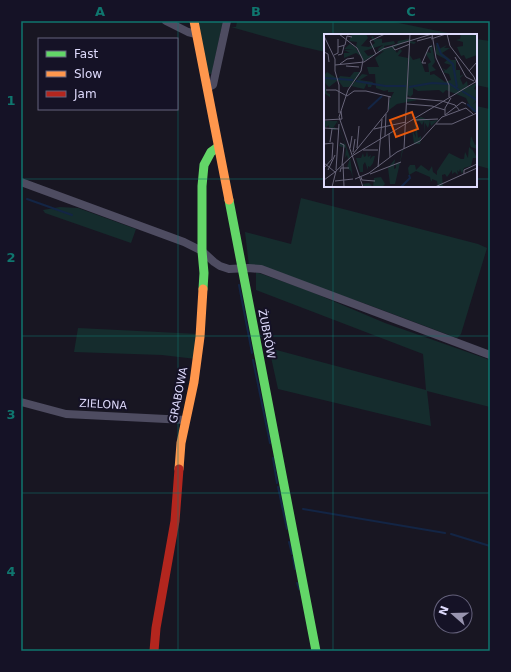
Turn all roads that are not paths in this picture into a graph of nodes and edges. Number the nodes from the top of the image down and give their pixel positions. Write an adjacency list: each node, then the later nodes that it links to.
1 (166, 21): 4 (street)
2 (194, 21): 4 (main road, ŻUBRÓW)
3 (227, 21): 5 (street)
4 (196, 34): 5 (main road, ŻUBRÓW)
5 (207, 88): 6 (main road, ŻUBRÓW)
6 (218, 147): 8 (main road, GRABOWA); 9 (main road, ŻUBRÓW)
7 (21, 182): 8 (street)
8 (202, 251): 9 (street); 12 (main road, GRABOWA)
9 (242, 268): 10 (street); 14 (main road, ŻUBRÓW)
10 (490, 355)
11 (21, 402): 12 (street, ZIELONA)
12 (186, 420): 13 (main road, GRABOWA)
13 (154, 651)
14 (316, 651)

